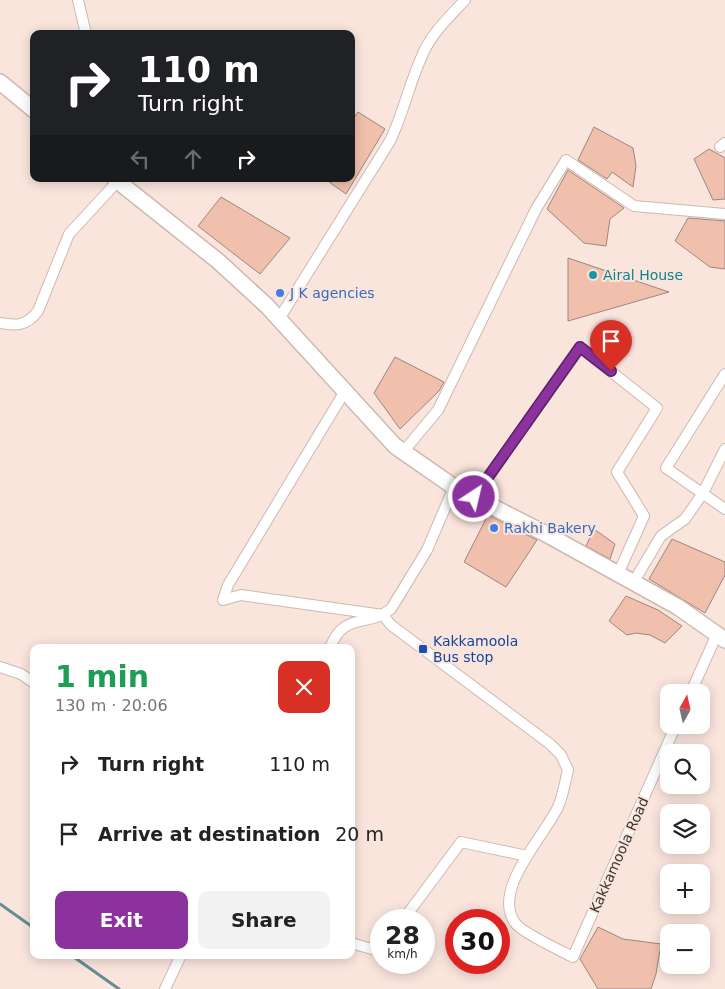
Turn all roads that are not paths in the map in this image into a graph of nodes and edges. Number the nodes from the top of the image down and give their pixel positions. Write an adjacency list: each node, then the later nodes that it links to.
1 (78, 0): 3 (street)
2 (465, 0): 9 (street)
3 (85, 30)
4 (0, 82): 5 (main road)
5 (30, 107)
6 (114, 182): 10 (street)
7 (119, 182): 9 (main road)
8 (725, 214): 14 (street)
9 (279, 319): 12 (main road)
10 (0, 323)
11 (725, 374): 16 (street)
12 (345, 391): 14 (main road); 21 (street)
13 (725, 449): 16 (street)
14 (403, 452): 15 (main road)
15 (454, 487): 17 (main road); 21 (street)
16 (703, 493): 18 (street); 20 (street)
17 (474, 497): 19 (main road); 19 (street)
18 (725, 509)
19 (618, 574): 20 (main road)
20 (633, 583): 22 (main road)
21 (383, 615): 23 (street); 28 (street)
22 (721, 637): 26 (street)
23 (332, 644)
24 (0, 667): 25 (street)
25 (30, 680)
26 (695, 684)
27 (672, 734): 28 (street, Kakkamoola Road)
28 (527, 856): 29 (street)
29 (411, 909)
30 (355, 944): 31 (street)
31 (370, 948)
32 (179, 959): 33 (street)
33 (165, 989)

